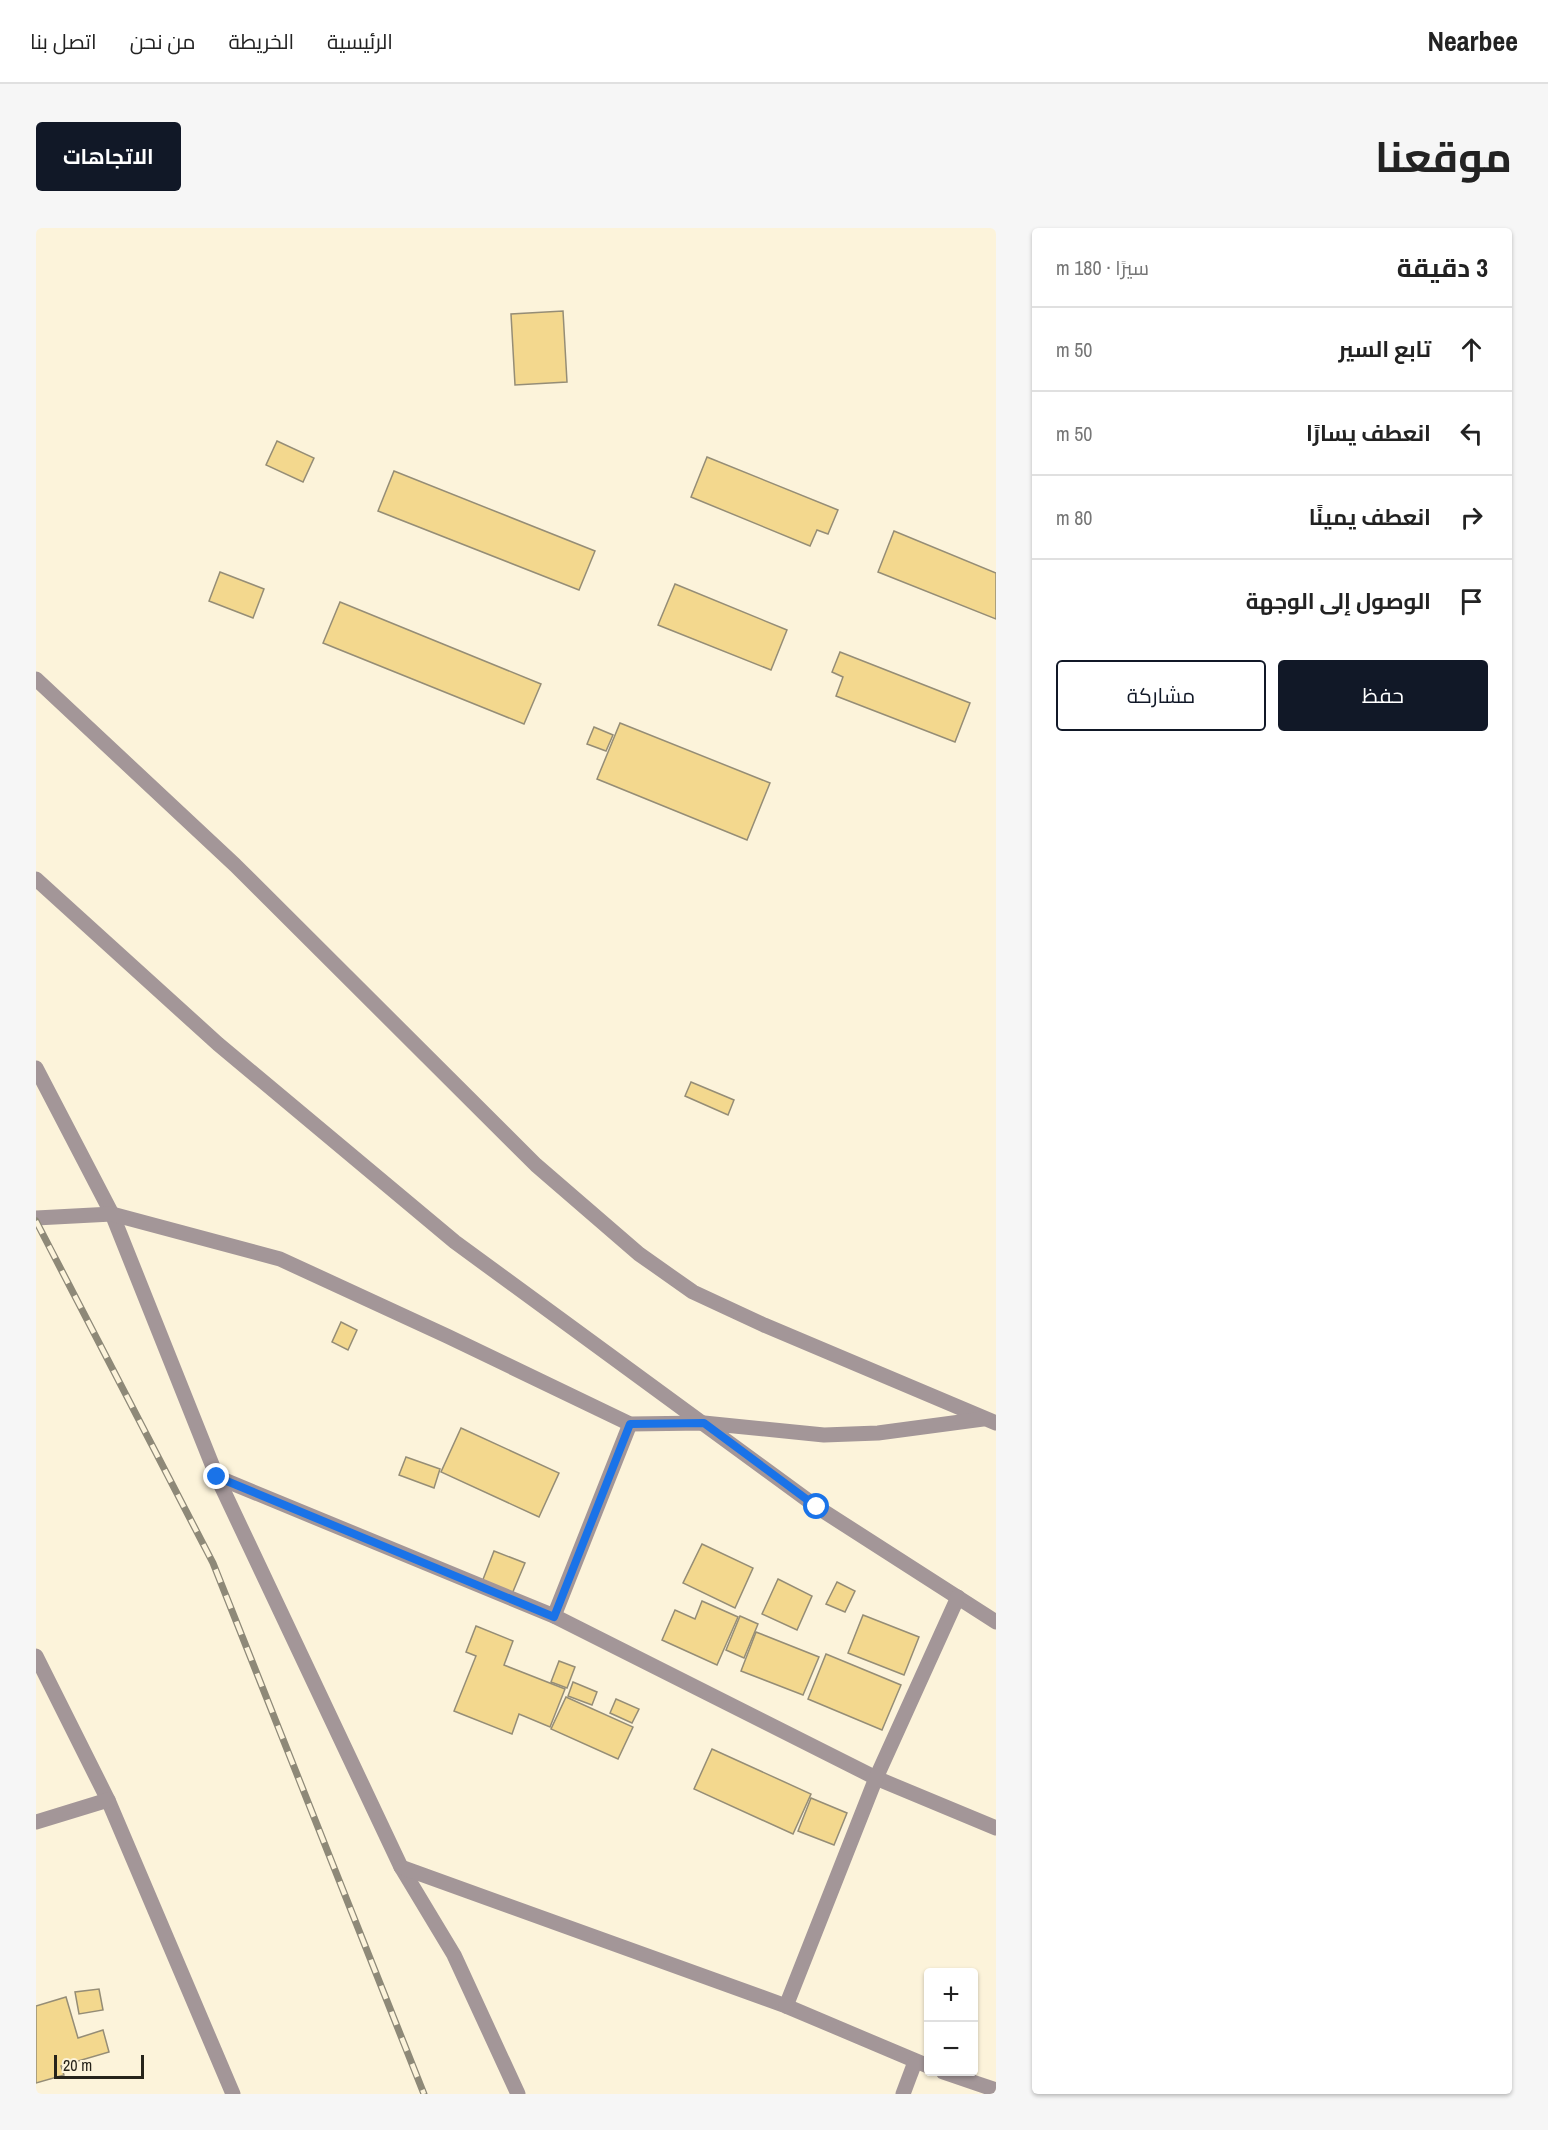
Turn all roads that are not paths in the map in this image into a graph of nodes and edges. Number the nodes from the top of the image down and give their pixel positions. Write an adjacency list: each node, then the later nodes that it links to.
1 (36, 679): 6 (street)
2 (36, 879): 7 (street)
3 (36, 1068): 4 (street)
4 (112, 1214): 5 (street); 8 (street); 9 (street)
5 (36, 1218)
6 (991, 1421): 7 (street)
7 (704, 1423): 8 (street); 10 (street)
8 (630, 1424): 11 (street)
9 (217, 1477): 11 (street); 18 (street)
10 (958, 1597): 12 (street); 14 (street)
11 (554, 1617): 14 (street)
12 (996, 1622)
13 (36, 1656): 15 (street)
14 (876, 1778): 17 (street); 19 (street)
15 (108, 1800): 16 (street); 23 (street)
16 (36, 1822)
17 (996, 1828)
18 (401, 1867): 19 (street); 24 (street)
19 (786, 2006): 20 (street)
20 (922, 2064): 25 (street)
21 (955, 2076): 22 (street)
22 (996, 2090)
23 (233, 2094)
24 (518, 2094)
25 (903, 2094)

